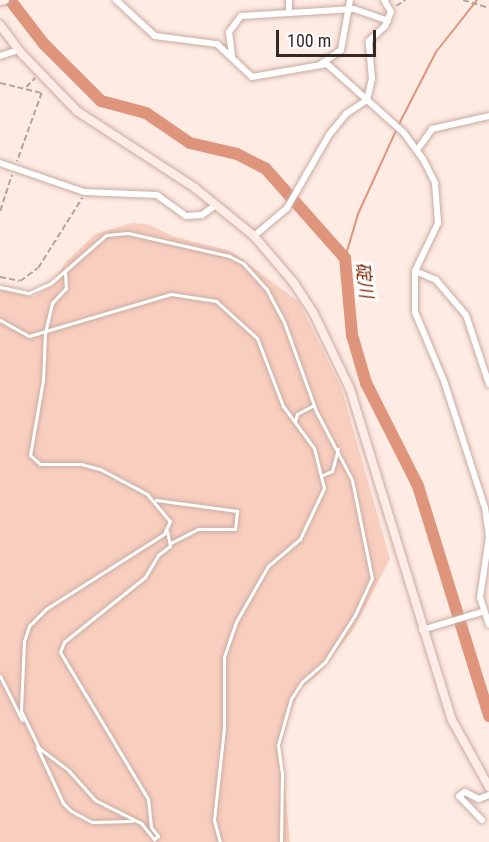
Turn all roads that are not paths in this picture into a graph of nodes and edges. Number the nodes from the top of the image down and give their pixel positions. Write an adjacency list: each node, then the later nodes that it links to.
1 (5, 0): 6 (street)
2 (116, 0): 13 (street)
3 (289, 0): 8 (street)
4 (350, 0): 7 (street)
5 (384, 0): 9 (street)
6 (0, 1)
7 (347, 10): 8 (street); 9 (street); 14 (street)
8 (289, 12): 13 (street)
9 (388, 21): 15 (street)
10 (0, 25): 11 (street)
11 (18, 50): 12 (street); 19 (street)
12 (0, 56)
13 (232, 59): 14 (street)
14 (321, 64): 15 (street)
15 (368, 100): 17 (street); 20 (street)
16 (489, 116): 17 (street)
17 (417, 150): 22 (street)
18 (0, 163): 19 (street)
19 (216, 205): 20 (street)
20 (254, 237): 37 (street)
21 (65, 271): 23 (lane); 25 (lane); 27 (lane)
22 (415, 271): 26 (street); 33 (street)
23 (0, 287)
24 (0, 320): 25 (lane)
25 (45, 333): 28 (lane); 31 (lane)
26 (489, 384)
27 (314, 405): 28 (lane); 29 (lane)
28 (295, 421): 30 (lane)
29 (338, 449): 30 (lane); 46 (lane)
30 (321, 474): 45 (lane)
31 (154, 500): 32 (lane); 34 (lane)
32 (167, 531): 34 (lane); 39 (lane)
33 (489, 537): 35 (street)
34 (171, 543): 44 (lane)
35 (482, 612): 36 (street); 37 (street)
36 (489, 625)
37 (422, 630): 41 (street)
38 (0, 676): 39 (lane)
39 (23, 722): 40 (lane)
40 (34, 742): 44 (lane); 44 (lane)
41 (489, 788)
42 (489, 795): 43 (street)
43 (482, 820)
44 (137, 821)
45 (219, 842)
46 (281, 842)

